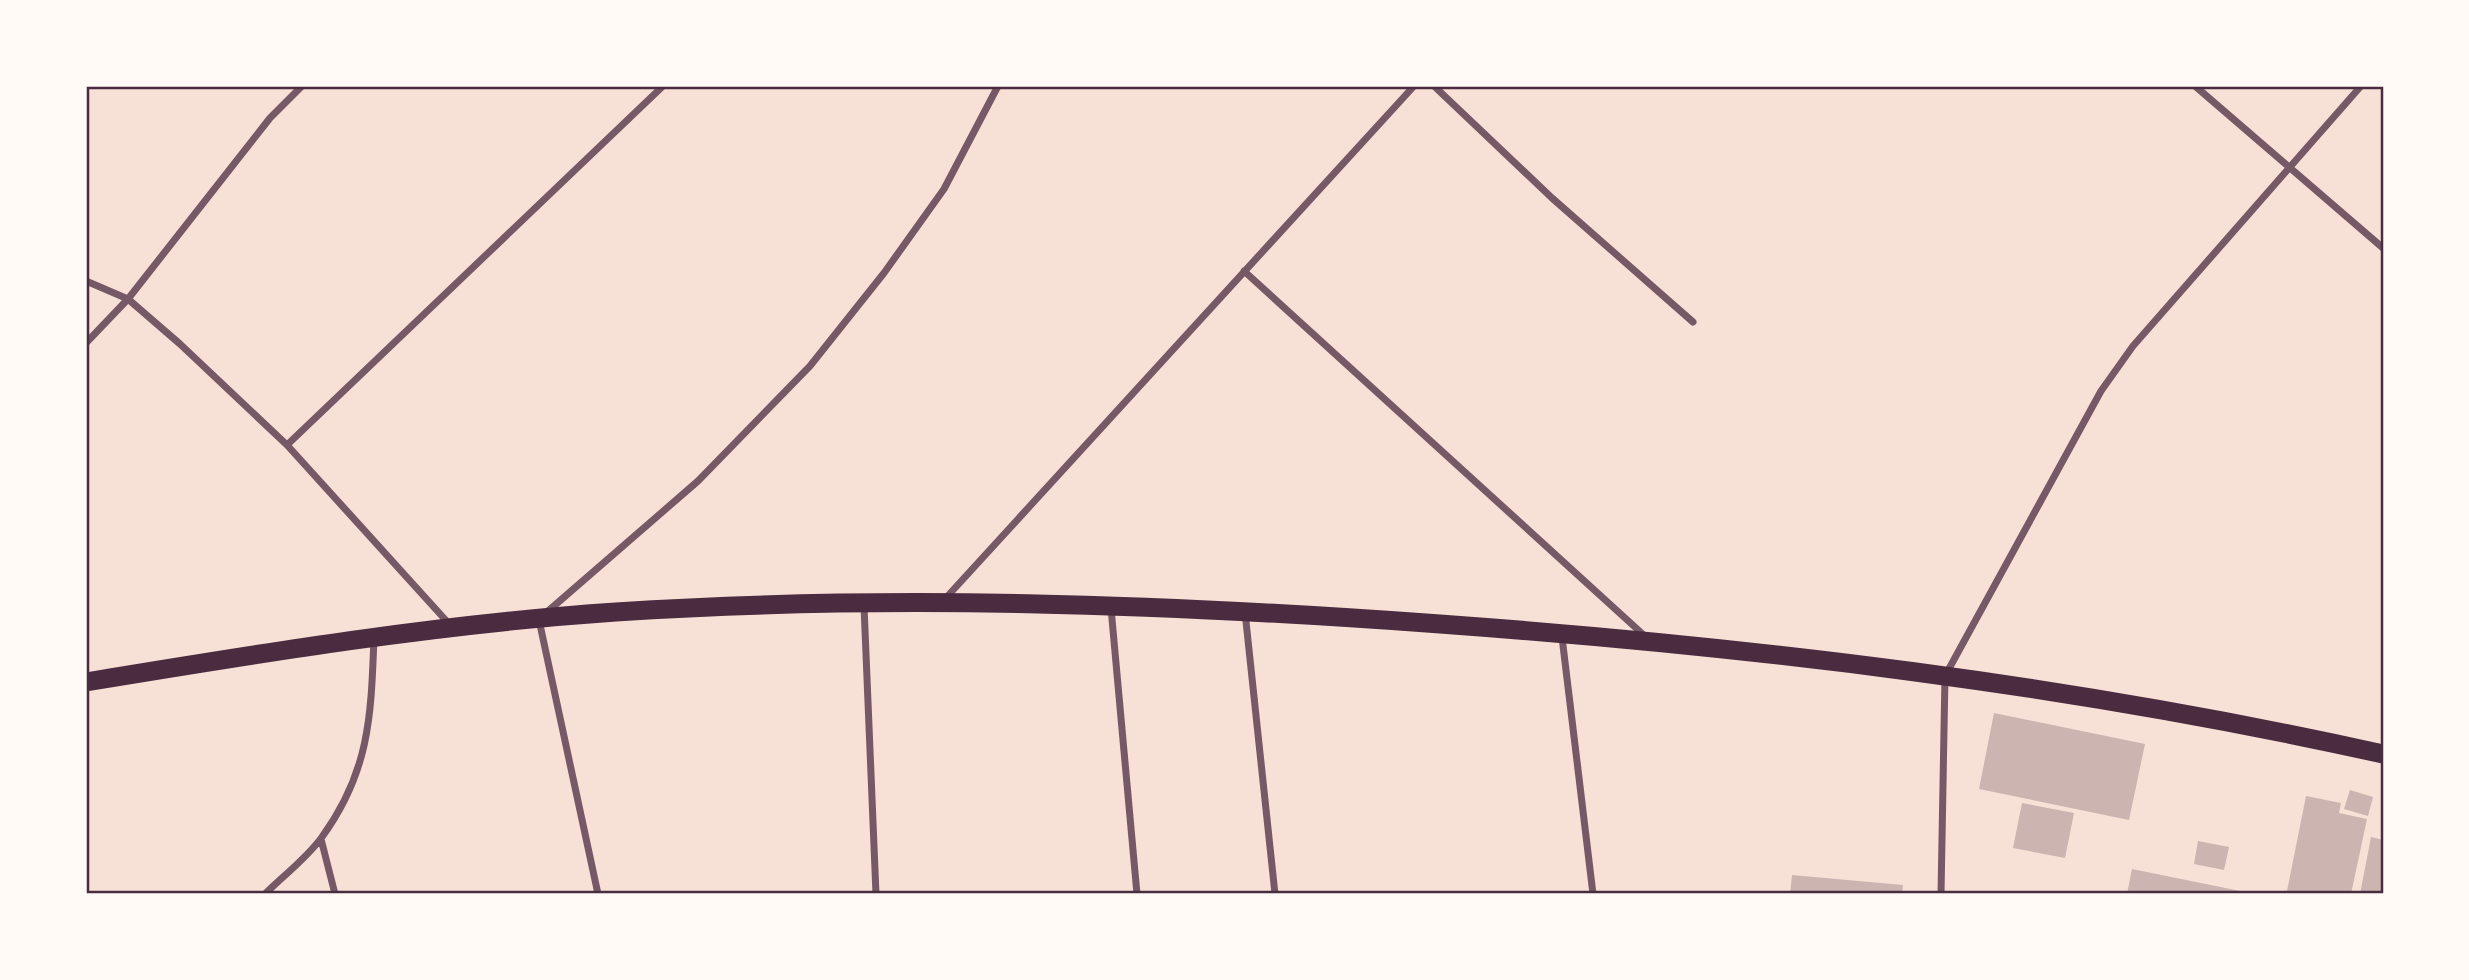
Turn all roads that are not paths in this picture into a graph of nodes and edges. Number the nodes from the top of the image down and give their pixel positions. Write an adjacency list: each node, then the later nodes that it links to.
1 (302, 86): 12 (street)
2 (663, 86): 15 (street)
3 (998, 86): 20 (street)
4 (1414, 86): 10 (street)
5 (1434, 86): 13 (street)
6 (2195, 86): 8 (street)
7 (2361, 86): 8 (street)
8 (2290, 167): 9 (street); 25 (street)
9 (2383, 248)
10 (1244, 271): 16 (street); 24 (street)
11 (86, 281): 12 (street)
12 (128, 299): 14 (street); 15 (street)
13 (1693, 322)
14 (86, 343)
15 (287, 445): 21 (street)
16 (944, 601): 17 (highway); 18 (highway)
17 (864, 602): 20 (highway); 32 (street)
18 (1111, 604): 19 (highway); 33 (street)
19 (1245, 611): 22 (highway); 34 (street)
20 (539, 619): 21 (highway); 31 (street)
21 (454, 629): 23 (highway)
22 (1561, 632): 24 (highway); 35 (street)
23 (374, 637): 26 (highway); 28 (street)
24 (1651, 641): 25 (highway)
25 (1945, 676): 27 (highway); 36 (street)
26 (86, 682)
27 (2383, 754)
28 (321, 839): 29 (street); 30 (street)
29 (265, 894)
30 (335, 894)
31 (598, 894)
32 (876, 894)
33 (1137, 894)
34 (1275, 894)
35 (1593, 894)
36 (1941, 894)

